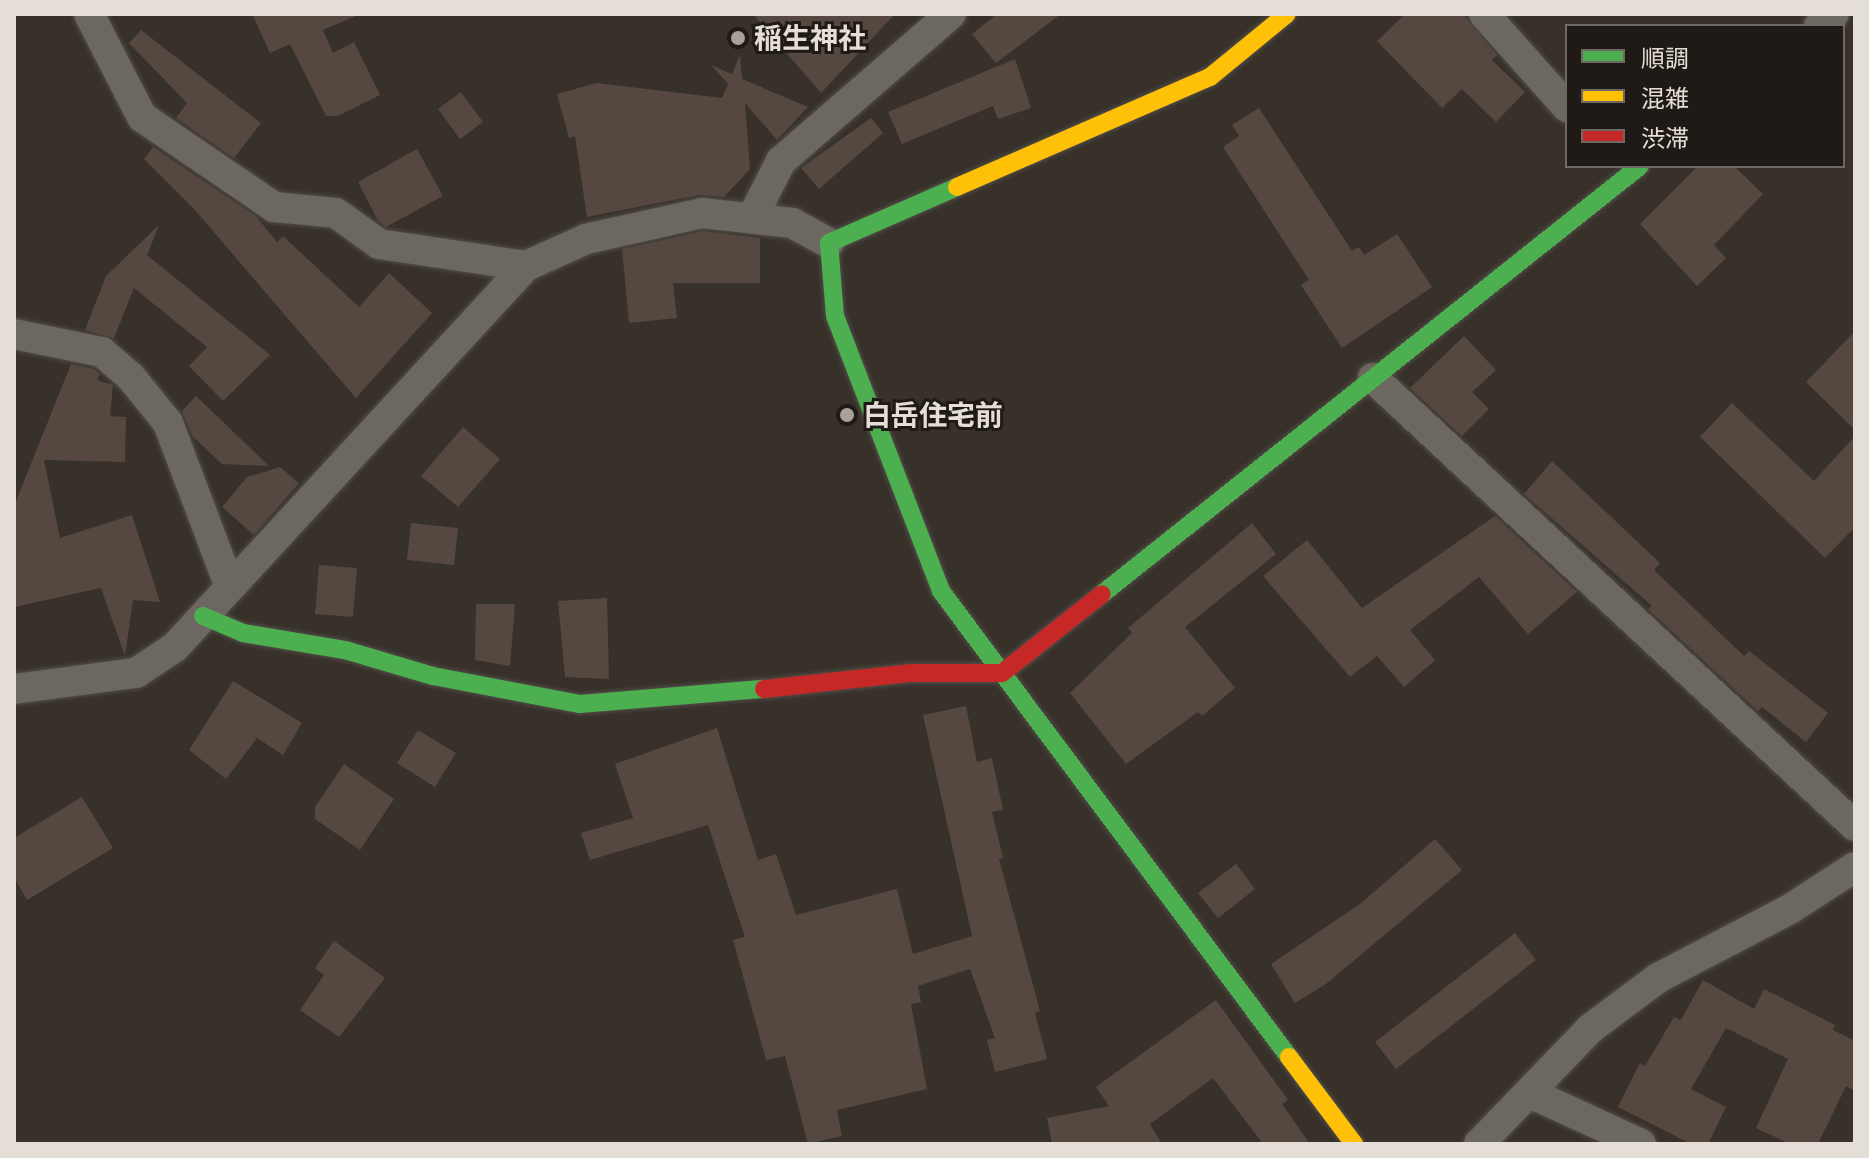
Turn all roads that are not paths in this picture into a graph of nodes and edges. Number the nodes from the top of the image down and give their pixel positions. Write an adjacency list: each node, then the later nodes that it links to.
1 (89, 14): 9 (street)
2 (951, 14): 7 (street)
3 (1287, 14): 8 (street)
4 (1484, 14): 5 (street)
5 (1565, 105)
6 (1629, 169): 11 (street)
7 (752, 218): 8 (street); 9 (street)
8 (829, 243): 14 (street)
9 (526, 266): 12 (street)
10 (14, 334): 12 (street)
11 (1373, 378): 14 (street); 16 (street)
12 (230, 587): 13 (street)
13 (203, 616): 14 (street); 15 (street)
14 (1002, 673): 19 (street)
15 (14, 689)
16 (1855, 826)
17 (1855, 867): 18 (street)
18 (1530, 1093): 20 (street); 21 (street)
19 (1354, 1144)
20 (1479, 1144)
21 (1641, 1144)

